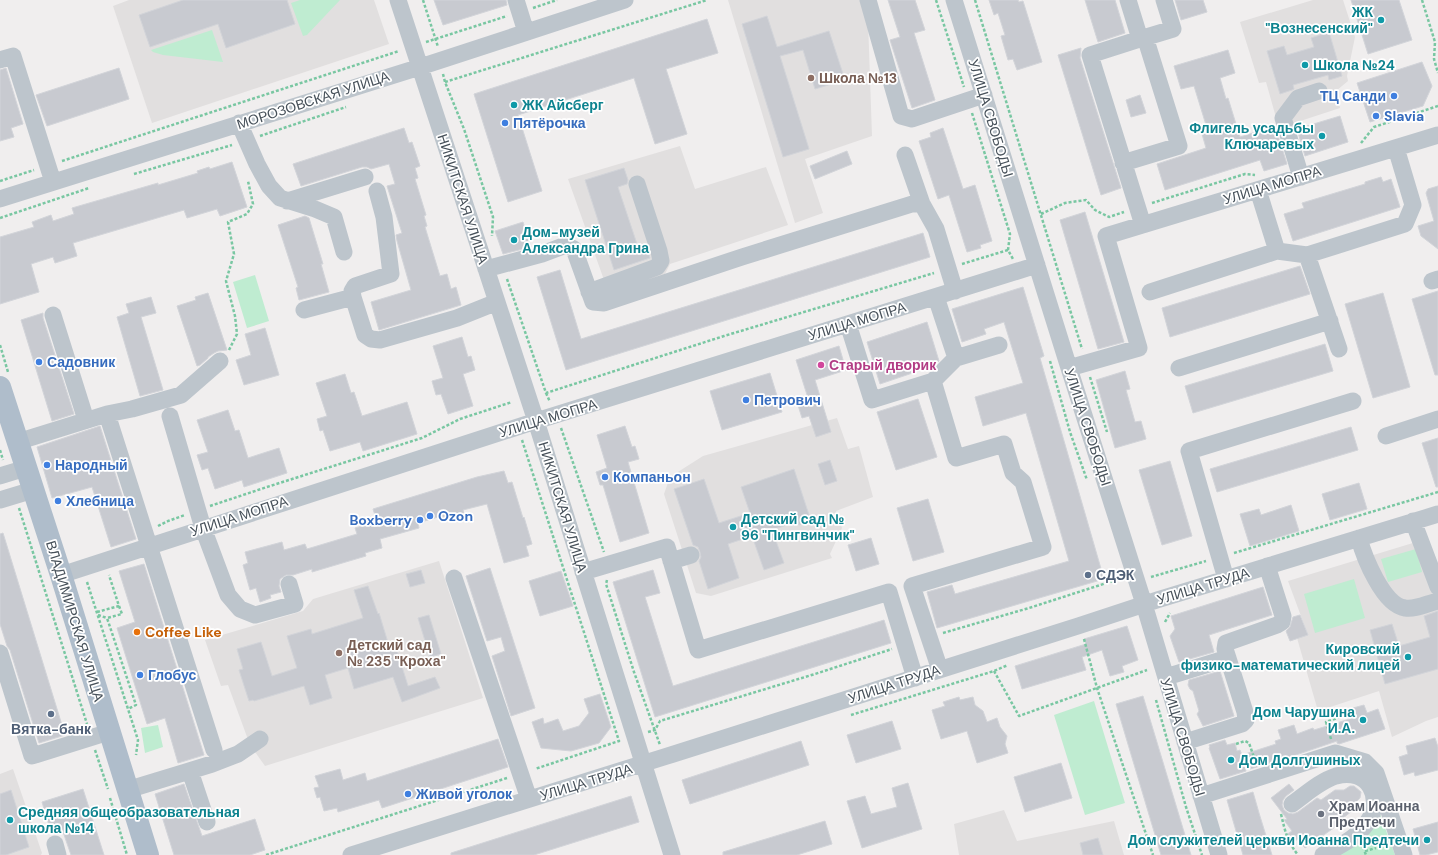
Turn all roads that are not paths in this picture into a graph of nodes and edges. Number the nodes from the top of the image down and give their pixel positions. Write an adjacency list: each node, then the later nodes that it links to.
1 (399, 0): 12 (street, НИКИТСКАЯ УЛИЦА)
2 (625, 0): 7 (street, МОРОЗОВСКАЯ УЛИЦА)
3 (868, 0): 14 (street)
4 (954, 0): 14 (street, УЛИЦА СВОБОДЫ)
5 (1128, 0): 10 (street)
6 (1164, 0): 10 (street)
7 (608, 3): 9 (street, МОРОЗОВСКАЯ УЛИЦА)
8 (518, 6): 9 (street)
9 (526, 32): 12 (street, МОРОЗОВСКАЯ УЛИЦА)
10 (1143, 38): 19 (street); 19 (street)
11 (0, 60): 22 (street)
12 (420, 66): 15 (street, МОРОЗОВСКАЯ УЛИЦА); 34 (street, НИКИТСКАЯ УЛИЦА)
13 (1319, 91): 21 (street)
14 (976, 98): 33 (street, УЛИЦА СВОБОДЫ)
15 (239, 124): 22 (street, МОРОЗОВСКАЯ УЛИЦА); 27 (street)
16 (1438, 135): 17 (street, УЛИЦА МОПРА)
17 (1396, 148): 21 (street, УЛИЦА МОПРА); 32 (street)
18 (905, 154): 28 (street)
19 (1123, 164): 29 (street)
20 (365, 176): 27 (street)
21 (1301, 177): 24 (street, УЛИЦА МОПРА)
22 (53, 182): 26 (street, МОРОЗОВСКАЯ УЛИЦА)
23 (637, 184): 36 (street)
24 (1258, 190): 29 (street, УЛИЦА МОПРА); 30 (street)
25 (377, 191): 38 (street)
26 (0, 199)
27 (287, 201): 31 (street)
28 (922, 204): 35 (street); 36 (street)
29 (1143, 225): 49 (street, УЛИЦА МОПРА)
30 (1278, 251): 32 (street); 37 (street)
31 (344, 252)
32 (1308, 255): 43 (street)
33 (1037, 266): 35 (street, УЛИЦА МОПРА); 49 (street, УЛИЦА СВОБОДЫ)
34 (486, 269): 36 (street); 40 (street, НИКИТСКАЯ УЛИЦА)
35 (955, 291): 39 (street, УЛИЦА МОПРА)
36 (589, 292)
37 (1150, 292)
38 (353, 297): 40 (street); 41 (street)
39 (936, 297): 44 (street, УЛИЦА МОПРА); 47 (street)
40 (497, 302): 58 (street, НИКИТСКАЯ УЛИЦА)
41 (304, 310)
42 (53, 315): 57 (street)
43 (1330, 321): 46 (street); 50 (street)
44 (848, 324): 52 (street); 58 (street, УЛИЦА МОПРА)
45 (999, 345): 47 (street)
46 (1339, 349)
47 (956, 358): 52 (street)
48 (220, 361): 54 (street)
49 (1069, 368): 78 (street, УЛИЦА СВОБОДЫ)
50 (1178, 368)
51 (4, 381): 60 (main road, ВЛАДИМИРСКАЯ УЛИЦА)
52 (933, 381): 81 (street)
53 (1353, 401): 74 (street)
54 (107, 414): 57 (street); 67 (street)
55 (170, 416): 65 (street)
56 (1438, 419): 59 (street)
57 (86, 420): 60 (street)
58 (536, 421): 65 (street, УЛИЦА МОПРА); 71 (street, НИКИТСКАЯ УЛИЦА)
59 (1386, 436)
60 (9, 446): 61 (main road, ВЛАДИМИРСКАЯ УЛИЦА)
61 (11, 473): 62 (main road, ВЛАДИМИРСКАЯ УЛИЦА)
62 (16, 495): 72 (main road, ВЛАДИМИРСКАЯ УЛИЦА)
63 (1438, 514): 64 (street, УЛИЦА ТРУДА)
64 (1413, 521): 66 (street, УЛИЦА ТРУДА); 76 (street)
65 (203, 528): 67 (street, УЛИЦА МОПРА); 75 (street)
66 (1359, 538): 70 (street, УЛИЦА ТРУДА); 77 (street)
67 (147, 540): 72 (street, УЛИЦА МОПРА); 87 (street)
68 (690, 555): 69 (street)
69 (671, 562): 71 (street); 82 (street)
70 (1267, 566): 74 (street, УЛИЦА ТРУДА); 80 (street)
71 (584, 572): 89 (street, НИКИТСКАЯ УЛИЦА)
72 (60, 575): 84 (main road, ВЛАДИМИРСКАЯ УЛИЦА)
73 (454, 578): 94 (street)
74 (1226, 579): 78 (street, УЛИЦА ТРУДА)
75 (289, 584)
76 (1438, 587)
77 (1438, 601)
78 (1144, 604): 81 (street, УЛИЦА ТРУДА); 83 (street, УЛИЦА СВОБОДЫ)
79 (0, 653): 84 (street)
80 (1228, 658): 83 (street); 86 (street)
81 (940, 670): 82 (street, УЛИЦА ТРУДА)
82 (915, 678): 89 (street, УЛИЦА ТРУДА)
83 (1166, 678): 86 (street, УЛИЦА СВОБОДЫ)
84 (100, 735): 92 (main road, ВЛАДИМИРСКАЯ УЛИЦА)
85 (260, 739): 90 (street)
86 (1185, 742): 93 (street, УЛИЦА СВОБОДЫ)
87 (214, 750)
88 (1333, 754): 91 (street); 93 (street); 102 (street)
89 (643, 764): 94 (street, УЛИЦА ТРУДА); 99 (street, НИКИТСКАЯ УЛИЦА)
90 (190, 771): 92 (street); 96 (street)
91 (1338, 776): 95 (street); 101 (street)
92 (115, 793): 98 (main road, ВЛАДИМИРСКАЯ УЛИЦА)
93 (1201, 796): 100 (street, УЛИЦА СВОБОДЫ)
94 (529, 800): 97 (street, УЛИЦА ТРУДА)
95 (1286, 808)
96 (207, 822)
97 (360, 854)
98 (148, 855)
99 (672, 855)
100 (1220, 855)
101 (1323, 855)
102 (1404, 855)

